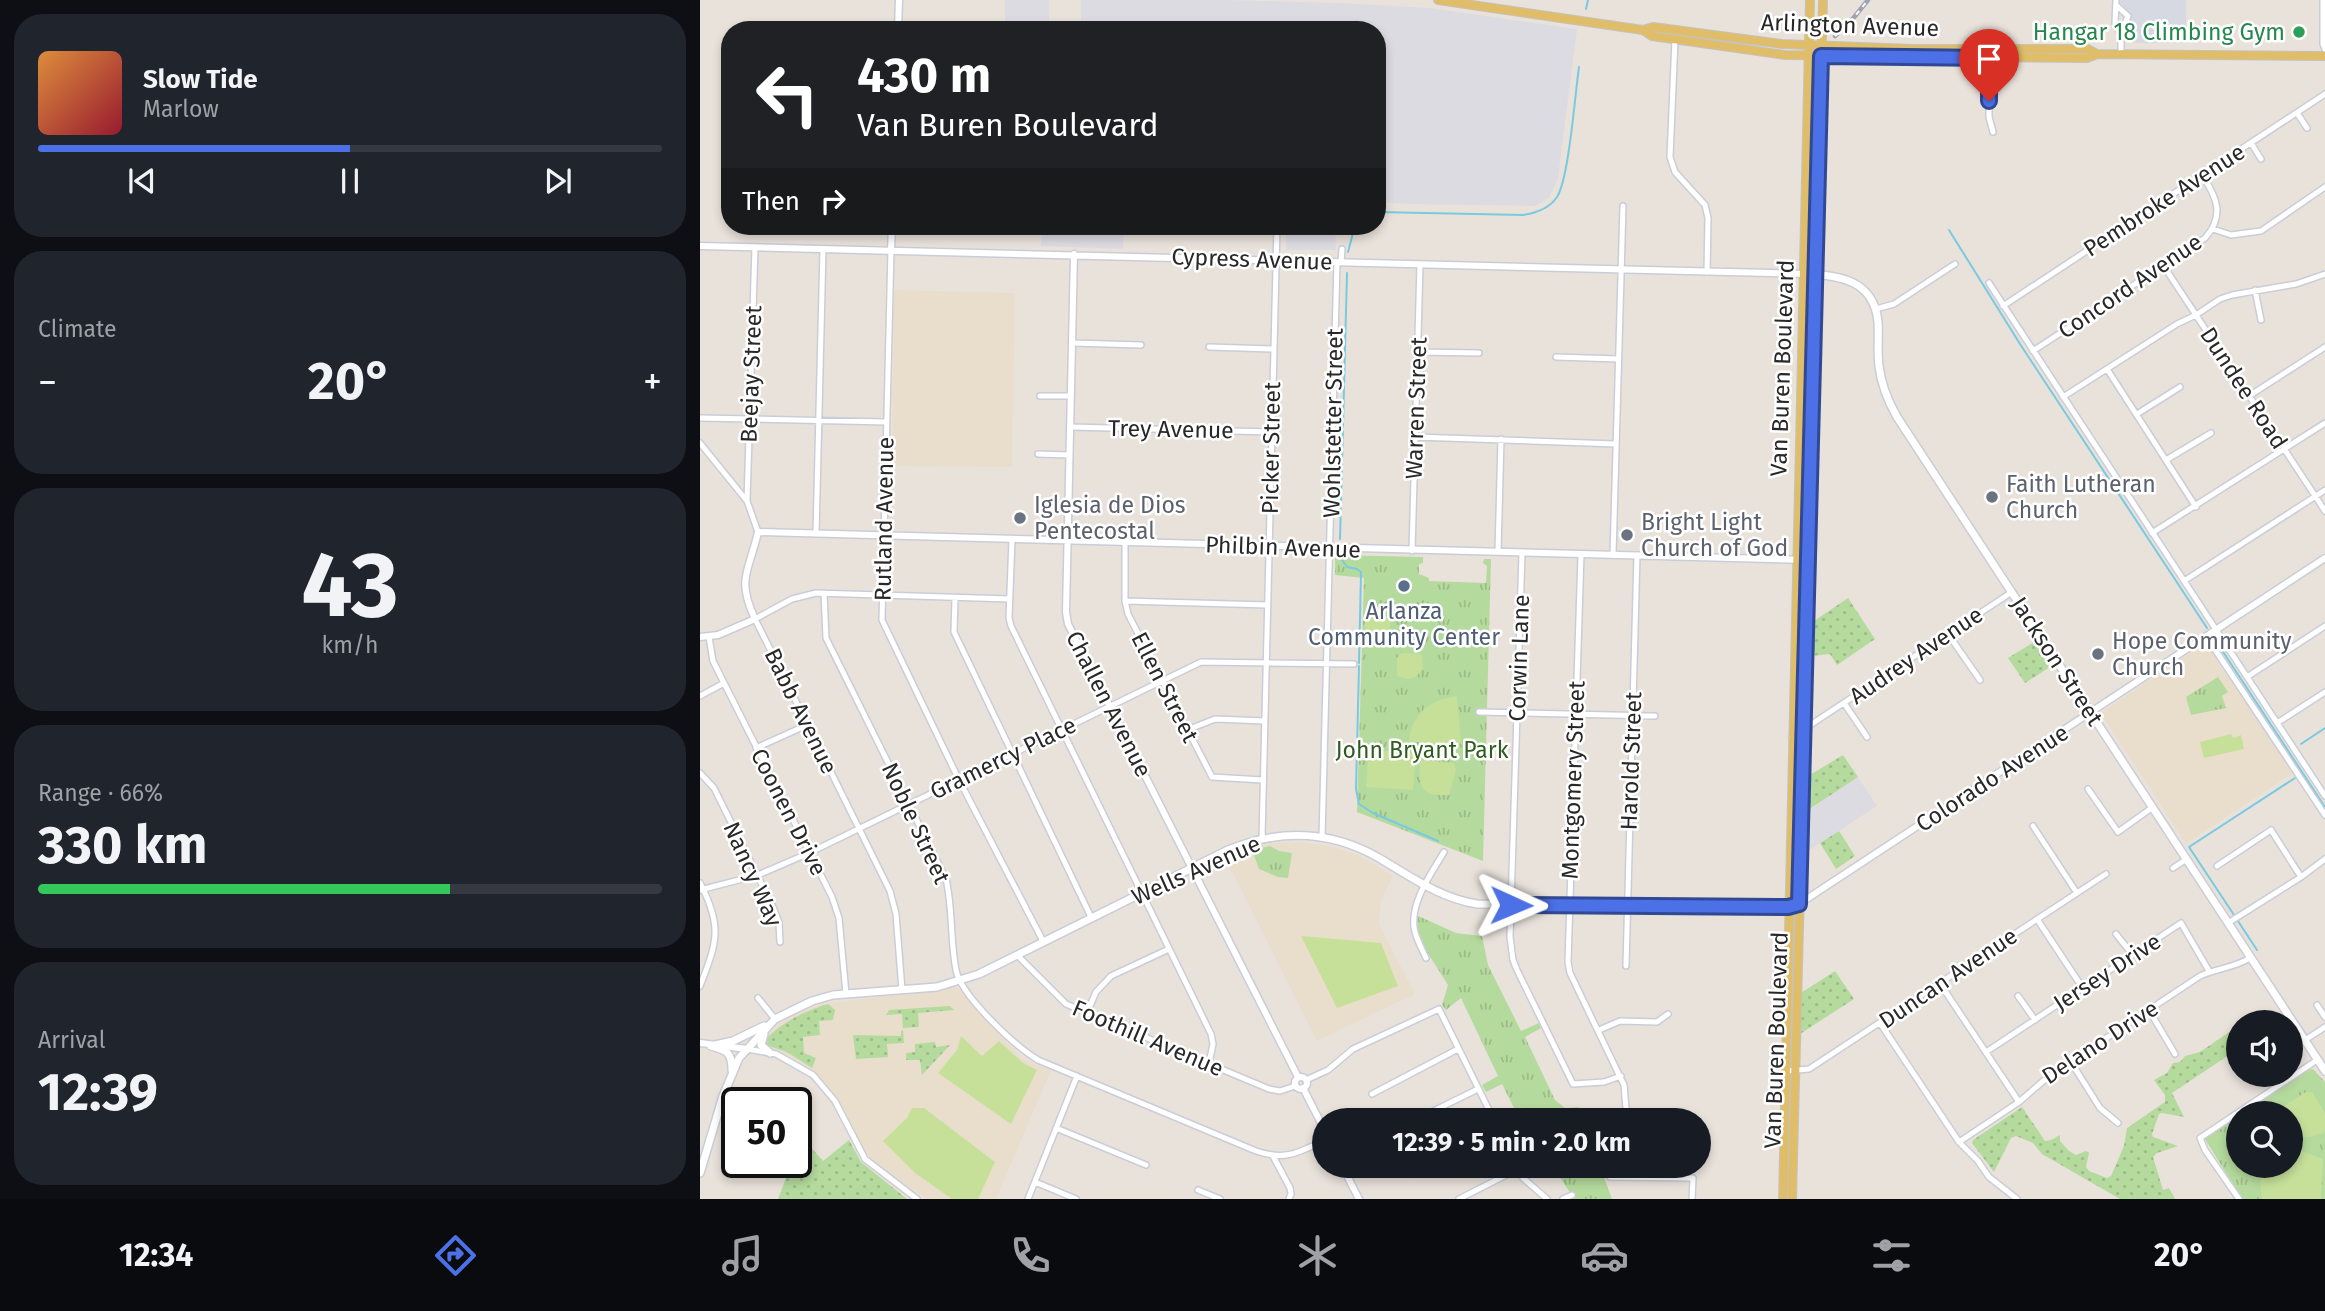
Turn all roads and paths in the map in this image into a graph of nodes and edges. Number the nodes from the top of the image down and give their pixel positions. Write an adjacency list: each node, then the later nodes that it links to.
1 (899, 0): 7 (street)
2 (1438, 0): 8 (main road, Arlington Avenue)
3 (1810, 0): 12 (main road, Van Buren Boulevard)
4 (1823, 0): 13 (main road, Van Buren Boulevard)
5 (2323, 0): 15 (street)
6 (2116, 3): 9 (street); 9 (street)
7 (898, 21)
8 (1643, 30): 10 (main road, Arlington Avenue); 11 (main road, Arlington Avenue)
9 (2121, 34): 17 (street)
10 (1702, 35): 11 (main road); 12 (main road, Arlington Avenue)
11 (1675, 39): 18 (main road, Arlington Avenue); 50 (street)
12 (1809, 45): 13 (main road, Arlington Avenue); 18 (main road, Van Buren Boulevard)
13 (1822, 46): 14 (main road, Arlington Avenue); 19 (main road, Van Buren Boulevard)
14 (1989, 48): 16 (main road, Arlington Avenue); 21 (street)
15 (2325, 49)
16 (2097, 54): 17 (main road, Arlington Avenue); 21 (main road, Arlington Avenue)
17 (2121, 54): 20 (main road, Arlington Avenue)
18 (1809, 56): 19 (main road, Arlington Avenue); 23 (main road, Van Buren Boulevard)
19 (1821, 56): 21 (main road, Arlington Avenue); 29 (main road, Van Buren Boulevard)
20 (2325, 56)
21 (1989, 58): 26 (street)
22 (2325, 94): 24 (street, Pembroke Avenue)
23 (1808, 110): 28 (main road, Van Buren Boulevard); 29 (main road)
24 (2297, 113): 25 (street); 27 (street, Pembroke Avenue)
25 (2307, 128)
26 (1993, 132)
27 (2251, 143): 30 (street); 31 (street, Pembroke Avenue)
28 (1808, 144): 32 (main road); 51 (main road, Van Buren Boulevard)
29 (1818, 144): 32 (main road, Van Buren Boulevard)
30 (2261, 159)
31 (2202, 175): 35 (street, Concord Avenue); 56 (street, Pembroke Avenue)
32 (1817, 187): 53 (main road, Van Buren Boulevard)
33 (2324, 188): 35 (street)
34 (1623, 206): 49 (street)
35 (2213, 229): 48 (street, Concord Avenue)
36 (892, 235): 42 (street, Rutland Avenue)
37 (1277, 235): 44 (street, Picker Street)
38 (700, 246): 39 (street, Cypress Avenue)
39 (755, 247): 40 (street, Cypress Avenue); 80 (street, Beejay Street)
40 (823, 249): 42 (street, Cypress Avenue); 81 (street)
41 (1342, 249): 45 (street, Wohlstetter Street)
42 (891, 250): 43 (street, Cypress Avenue); 82 (street, Rutland Avenue)
43 (1074, 254): 44 (street, Cypress Avenue); 60 (street, Challen Avenue)
44 (1276, 260): 45 (street, Cypress Avenue); 64 (street, Picker Street)
45 (1339, 262): 47 (street, Cypress Avenue); 110 (street, Wohlstetter Street)
46 (1955, 264): 57 (street)
47 (1420, 265): 49 (street, Cypress Avenue); 66 (street, Warren Street)
48 (2163, 265): 58 (street, Dundee Road); 65 (street, Concord Avenue)
49 (1621, 271): 50 (street, Cypress Avenue); 69 (street)
50 (1707, 272): 51 (street, Cypress Avenue)
51 (1805, 274): 53 (main road); 76 (main road, Van Buren Boulevard)
52 (2325, 274): 55 (street)
53 (1816, 275): 57 (main road); 77 (main road, Van Buren Boulevard)
54 (1989, 283): 56 (street)
55 (2255, 290): 58 (street); 59 (street)
56 (2003, 306): 65 (street)
57 (1876, 309): 121 (main road, Jackson Street)
58 (2196, 315): 70 (street); 74 (street, Dundee Road)
59 (2261, 320)
60 (1072, 343): 61 (street); 73 (street, Challen Avenue)
61 (1140, 345)
62 (1209, 347): 64 (street)
63 (2325, 347): 74 (street)
64 (1274, 349): 85 (street, Picker Street)
65 (2033, 351): 75 (street)
66 (1418, 352): 67 (street); 87 (street, Warren Street)
67 (1479, 353)
68 (1556, 357): 69 (street)
69 (1619, 359): 90 (street)
70 (2107, 369): 75 (street); 78 (street)
71 (2180, 387): 78 (street)
72 (1040, 396): 73 (street)
73 (1071, 396): 84 (street, Challen Avenue)
74 (2249, 396): 92 (street, Dundee Road)
75 (2063, 397): 103 (street)
76 (1801, 413): 77 (main road); 118 (main road, Van Buren Boulevard)
77 (1812, 414): 119 (main road, Van Buren Boulevard)
78 (2137, 414): 96 (street)
79 (700, 418): 80 (street)
80 (750, 420): 81 (street); 99 (street, Beejay Street)
81 (820, 421): 82 (street); 104 (street)
82 (887, 422): 105 (street, Rutland Avenue)
83 (2325, 423): 92 (street)
84 (1070, 427): 85 (street, Trey Avenue); 94 (street, Challen Avenue)
85 (1272, 432): 109 (street, Picker Street)
86 (2211, 433): 96 (street)
87 (1415, 437): 88 (street); 111 (street, Warren Street)
88 (1501, 439): 90 (street); 112 (street)
89 (700, 443): 91 (street)
90 (1616, 444): 115 (street)
91 (705, 450): 95 (street); 99 (street)
92 (2285, 450): 98 (street, Dundee Road); 100 (street)
93 (1038, 454): 94 (street)
94 (1069, 455): 107 (street, Challen Avenue)
95 (700, 459)
96 (2166, 460): 100 (street)
97 (2325, 490): 98 (street)
98 (2315, 496): 101 (street, Dundee Road); 120 (street)
99 (747, 500): 102 (street)
100 (2196, 507): 103 (street)
101 (2325, 511)
102 (758, 532): 104 (street, Philbin Avenue); 128 (street, Babb Avenue)
103 (2152, 533): 120 (street)
104 (816, 534): 105 (street, Philbin Avenue)
105 (883, 536): 106 (street, Philbin Avenue); 123 (street, Rutland Avenue)
106 (1012, 539): 107 (street, Philbin Avenue); 125 (street)
107 (1067, 541): 108 (street, Philbin Avenue); 145 (street, Challen Avenue)
108 (1125, 543): 109 (street, Philbin Avenue); 126 (street, Ellen Street)
109 (1269, 547): 110 (street, Philbin Avenue); 127 (street, Picker Street)
110 (1329, 548): 111 (street, Philbin Avenue); 137 (street, Wohlstetter Street)
111 (1412, 551): 112 (street, Philbin Avenue)
112 (1498, 552): 113 (street, Philbin Avenue)
113 (1522, 553): 114 (street, Philbin Avenue); 149 (street, Corwin Lane)
114 (1581, 554): 115 (street, Philbin Avenue); 150 (street, Montgomery Street)
115 (1613, 555): 116 (street, Philbin Avenue)
116 (1637, 555): 118 (street, Philbin Avenue); 151 (street, Harold Street)
117 (2325, 558): 130 (street, Colorado Avenue)
118 (1796, 559): 119 (street, Philbin Avenue); 160 (main road, Van Buren Boulevard)
119 (1808, 560): 146 (main road, Van Buren Boulevard)
120 (2184, 581): 130 (street)
121 (2012, 592): 131 (street, Audrey Avenue); 148 (main road, Jackson Street)
122 (824, 593): 123 (street); 128 (street); 170 (street, Noble Street)
123 (883, 595): 124 (street); 165 (street, Rutland Avenue)
124 (955, 598): 125 (street); 163 (street)
125 (1010, 599): 157 (street)
126 (1125, 601): 127 (street); 139 (street, Ellen Street)
127 (1267, 605): 135 (street, Picker Street)
128 (755, 619): 134 (street); 156 (street, Babb Avenue)
129 (2325, 626): 138 (street)
130 (2216, 630): 132 (street, Colorado Avenue); 138 (street)
131 (1948, 634): 140 (street); 144 (street, Audrey Avenue)
132 (2206, 636): 148 (street, Colorado Avenue); 172 (street)
133 (700, 637): 134 (street)
134 (709, 637): 141 (street, Coonen Drive)
135 (1266, 663): 137 (street, Gramercy Place); 139 (street, Gramercy Place); 154 (street, Picker Street)
136 (1354, 664): 137 (street, Gramercy Place)
137 (1326, 665): 175 (street, Wohlstetter Street)
138 (2247, 677): 155 (street)
139 (1163, 680): 145 (street, Gramercy Place); 158 (street, Ellen Street)
140 (1980, 680)
141 (724, 683): 143 (street); 162 (street, Coonen Drive)
142 (2325, 692): 155 (street)
143 (700, 696)
144 (1844, 703): 153 (street, Audrey Avenue); 161 (street)
145 (1110, 706): 157 (street, Gramercy Place); 183 (street, Challen Avenue)
146 (1803, 710): 153 (street); 159 (main road, Van Buren Boulevard)
147 (1479, 712): 149 (street)
148 (2091, 712): 171 (main road, Jackson Street); 192 (street, Colorado Avenue)
149 (1517, 713): 150 (street); 193 (street, Corwin Lane)
150 (1574, 714): 151 (street); 194 (street, Montgomery Street)
151 (1633, 715): 152 (street); 195 (street, Harold Street)
152 (1656, 716)
153 (1819, 718): 159 (street, Audrey Avenue)
154 (1265, 721): 158 (street); 166 (street, Picker Street)
155 (2277, 723): 168 (street)
156 (807, 724): 162 (street); 174 (street, Babb Avenue)
157 (1062, 729): 163 (street, Gramercy Place); 190 (street)
158 (1187, 730): 166 (street, Ellen Street)
159 (1803, 732): 160 (street, Audrey Avenue); 181 (main road, Van Buren Boulevard)
160 (1792, 737): 169 (main road, Van Buren Boulevard)
161 (1867, 737)
162 (756, 748): 178 (street, Coonen Drive)
163 (1012, 754): 165 (street, Gramercy Place); 197 (street)
164 (700, 773): 186 (street, Nancy Way)
165 (959, 779): 170 (street, Gramercy Place); 201 (street, Rutland Avenue)
166 (1263, 780): 176 (street, Picker Street)
167 (2088, 789): 171 (street)
168 (2325, 796)
169 (1790, 799): 181 (main road); 196 (main road, Van Buren Boulevard)
170 (908, 804): 174 (street, Gramercy Place); 210 (street, Noble Street)
171 (2153, 807): 179 (main road, Jackson Street)
172 (2325, 815)
173 (2033, 826): 191 (street)
174 (860, 829): 178 (street, Gramercy Place); 214 (street, Babb Avenue)
175 (1322, 837): 176 (main road, Wells Avenue); 188 (main road, Wells Avenue)
176 (1262, 838): 183 (main road, Wells Avenue)
177 (1444, 852): 188 (street)
178 (808, 853): 186 (street, Gramercy Place); 215 (street, Coonen Drive)
179 (2187, 859): 184 (street); 199 (main road, Jackson Street)
180 (2325, 859): 187 (street)
181 (1800, 861): 192 (main road, Van Buren Boulevard)
182 (2217, 866): 187 (street)
183 (1192, 868): 190 (main road, Wells Avenue); 244 (street, Challen Avenue)
184 (2172, 868)
185 (2106, 874): 191 (street, Duncan Avenue)
186 (758, 876): 189 (street, Gramercy Place); 202 (street, Nancy Way)
187 (2301, 877): 199 (street)
188 (1424, 886): 193 (main road, Wells Avenue); 206 (street)
189 (701, 888): 212 (street)
190 (1142, 892): 197 (main road, Wells Avenue); 203 (street)
191 (2077, 893): 198 (street, Duncan Avenue)
192 (1799, 904): 196 (main road, Wells Avenue); 239 (main road, Van Buren Boulevard)
193 (1511, 905): 194 (main road, Wells Avenue); 243 (street, Corwin Lane)
194 (1569, 905): 195 (main road, Wells Avenue); 227 (street, Montgomery Street)
195 (1627, 905): 196 (main road, Wells Avenue); 208 (street, Harold Street)
196 (1788, 907): 239 (main road, Van Buren Boulevard)
197 (1091, 917): 201 (main road, Wells Avenue)
198 (2037, 919): 211 (street, Duncan Avenue); 213 (street)
199 (2228, 923): 207 (main road, Jackson Street)
200 (2116, 934): 204 (street)
201 (1043, 941): 205 (main road, Wells Avenue)
202 (780, 942)
203 (1169, 949): 220 (street); 238 (street)
204 (2132, 954): 209 (street, Jersey Drive); 213 (street, Jersey Drive)
205 (1017, 955): 210 (main road, Wells Avenue); 220 (street, Foothill Avenue)
206 (1426, 958)
207 (2250, 958): 209 (street, Delano Drive); 228 (main road, Jackson Street)
208 (1626, 966)
209 (2209, 971): 219 (street, Delano Drive)
210 (959, 981): 214 (main road, Wells Avenue); 242 (street, Noble Street)
211 (1939, 982): 225 (street, Duncan Avenue); 233 (street)
212 (700, 986)
213 (2082, 987): 223 (street, Jersey Drive)
214 (902, 990): 215 (main road, Wells Avenue)
215 (846, 994): 224 (main road, Wells Avenue)
216 (2018, 996): 223 (street)
217 (758, 998): 224 (street)
218 (2317, 1005): 222 (street)
219 (2149, 1010): 235 (street); 237 (street, Delano Drive)
220 (1087, 1013): 238 (street, Foothill Avenue)
221 (1668, 1014): 227 (street)
222 (2325, 1017)
223 (2035, 1020): 233 (street, Jersey Drive)
224 (771, 1023): 230 (main road); 231 (main road, Wells Avenue); 234 (main road)
225 (1880, 1023): 239 (street, Duncan Avenue); 257 (street)
226 (2325, 1027): 228 (street)
227 (1599, 1030): 243 (street, Montgomery Street)
228 (2305, 1040): 236 (main road, Jackson Street)
229 (700, 1043): 230 (street)
230 (710, 1046): 231 (street); 241 (main road)
231 (747, 1049): 234 (street); 241 (main road, Wells Avenue)
232 (1458, 1049): 245 (street); 248 (street); 249 (street)
233 (1986, 1052): 250 (street)
234 (770, 1053): 270 (street)
235 (2175, 1054)
236 (2318, 1060): 240 (main road, Jackson Street); 283 (street)
237 (2071, 1062): 250 (street, Delano Drive); 255 (street)
238 (1209, 1063): 246 (street, Foothill Avenue)
239 (1790, 1071): 266 (main road, Van Buren Boulevard); 281 (main road, Van Buren Boulevard)
240 (2325, 1071)
241 (732, 1074): 261 (main road, Wells Avenue)
242 (1077, 1076): 256 (street); 259 (street, Noble Street)
243 (1621, 1076): 254 (street, Montgomery Street)
244 (1298, 1077): 245 (street); 246 (street)
245 (1307, 1080): 247 (street)
246 (1295, 1086): 247 (street)
247 (1303, 1088): 251 (street)
248 (1478, 1089): 252 (street); 253 (street)
249 (1372, 1094)
250 (2019, 1102): 257 (street, Delano Drive)
251 (1313, 1108)
252 (1439, 1108)
253 (1488, 1108)
254 (1627, 1108)
255 (2118, 1123)
256 (1056, 1128): 260 (street); 267 (street)
257 (1959, 1142): 282 (street)
258 (1312, 1146): 259 (street)
259 (1273, 1156): 274 (street)
260 (1146, 1165)
261 (700, 1173)
262 (1348, 1178): 275 (street)
263 (1498, 1178): 276 (street)
264 (1523, 1178): 277 (street)
265 (1693, 1178): 279 (street)
266 (1783, 1181): 280 (main road, Van Buren Boulevard); 281 (main road)
267 (1035, 1182): 271 (street); 272 (street)
268 (1198, 1191): 273 (street)
269 (1572, 1195): 278 (street)
270 (917, 1199)
271 (1028, 1199)
272 (1076, 1199)
273 (1220, 1199)
274 (1289, 1199)
275 (1359, 1199)
276 (1459, 1199)
277 (1547, 1199)
278 (1563, 1199)
279 (1692, 1199)
280 (1783, 1199)
281 (1790, 1199)
282 (2017, 1199)
283 (2239, 1199)

